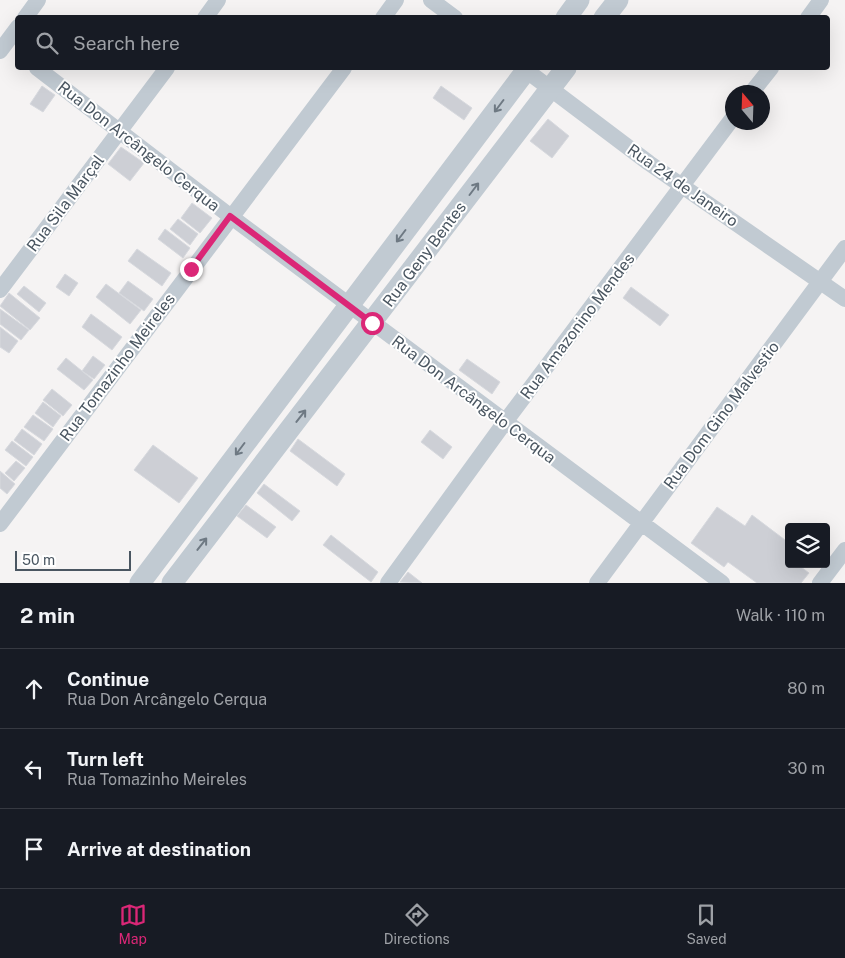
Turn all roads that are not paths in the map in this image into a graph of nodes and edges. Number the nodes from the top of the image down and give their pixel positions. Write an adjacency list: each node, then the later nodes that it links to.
1 (38, 0): 8 (street)
2 (218, 0): 9 (street)
3 (396, 0): 10 (street)
4 (432, 0): 11 (street)
5 (580, 0): 12 (street)
6 (618, 0): 13 (street)
7 (820, 0): 14 (street)
8 (27, 15)
9 (207, 15)
10 (384, 15)
11 (451, 15)
12 (568, 15)
13 (606, 15)
14 (810, 15)
15 (15, 32): 16 (street)
16 (6, 46)
17 (40, 70): 27 (street, Rua Don Arcângelo Cerqua)
18 (165, 70): 27 (street, Rua Sila Marçal)
19 (342, 70): 29 (street, Rua Tomazinho Meireles)
20 (525, 70): 34 (street, Rua Geny Bentes, one-way to 34)
21 (528, 70): 25 (street, Rua 24 de Janeiro)
22 (564, 70): 25 (street, Rua Geny Bentes)
23 (769, 70): 24 (street)
24 (758, 85)
25 (550, 88): 28 (street, Rua 24 de Janeiro); 35 (street, Rua Geny Bentes, one-way to 25)
26 (725, 129): 28 (street, Rua Amazonino Mendes)
27 (119, 131): 29 (street, Rua Don Arcângelo Cerqua); 32 (street, Rua Sila Marçal)
28 (683, 186): 31 (street, Rua 24 de Janeiro); 36 (street, Rua Amazonino Mendes)
29 (230, 216): 34 (street, Rua Don Arcângelo Cerqua); 38 (street, Rua Tomazinho Meireles)
30 (845, 248): 31 (street, Rua Dom Gino Malvestio)
31 (821, 281): 33 (street, Rua 24 de Janeiro); 37 (street, Rua Dom Gino Malvestio)
32 (0, 290)
33 (845, 299)
34 (350, 304): 35 (street, Rua Don Arcângelo Cerqua); 40 (street, Rua Geny Bentes, one-way to 40)
35 (372, 323): 36 (street, Rua Don Arcângelo Cerqua); 41 (street, Rua Geny Bentes, one-way to 35)
36 (505, 422): 37 (street, Rua Don Arcângelo Cerqua); 42 (street, Rua Amazonino Mendes)
37 (640, 522): 43 (street, Rua Dom Gino Malvestio); 44 (street, Rua Don Arcângelo Cerqua)
38 (0, 524)
39 (845, 550): 45 (street)
40 (140, 583)
41 (172, 583)
42 (388, 583)
43 (597, 583)
44 (722, 583)
45 (820, 583)

